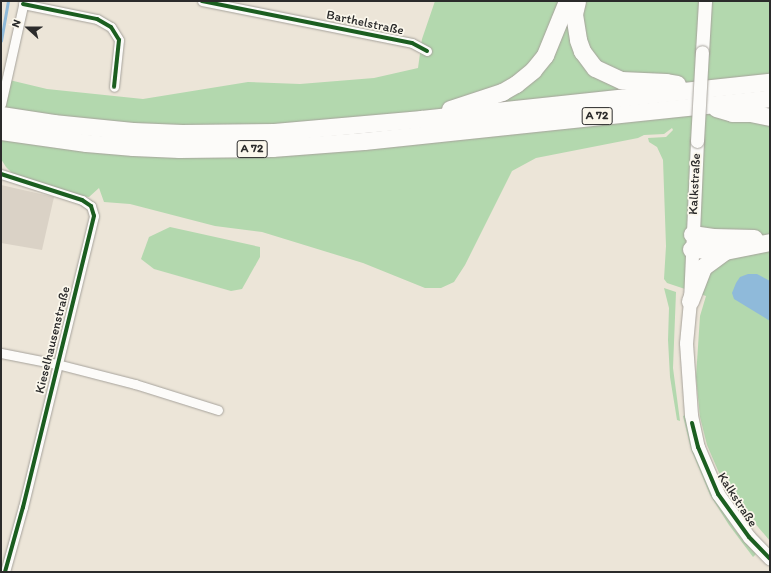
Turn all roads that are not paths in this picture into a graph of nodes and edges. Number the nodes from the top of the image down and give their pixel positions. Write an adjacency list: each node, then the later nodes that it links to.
1 (202, 1): 6 (street, Barthelstraße)
2 (567, 1): 14 (highway)
3 (577, 1): 9 (highway)
4 (705, 1): 19 (main road, Kalkstraße, bridge)
5 (23, 3): 8 (street); 11 (street)
6 (427, 51)
7 (770, 82): 9 (highway, A 72)
8 (114, 87)
9 (704, 97): 10 (highway, A 72); 13 (highway); 14 (highway, A 72); 15 (highway, A 72)
10 (770, 98)
11 (1, 104)
12 (1, 115): 15 (highway, A 72)
13 (770, 117)
14 (421, 119): 15 (highway, A 72)
15 (19, 126): 16 (highway, A 72)
16 (1, 132)
17 (1, 174): 24 (street, Kieselhausenstraße)
18 (770, 234): 19 (highway)
19 (692, 242): 21 (highway); 22 (main road, Kalkstraße)
20 (770, 242): 21 (highway)
21 (725, 251): 22 (highway)
22 (690, 301): 26 (main road, Kalkstraße)
23 (1, 353): 24 (street, Kieselhausenstraße)
24 (57, 364): 25 (street, Kieselhausenstraße); 27 (street, Kieselhausenstraße)
25 (218, 410)
26 (770, 559)
27 (5, 572)

